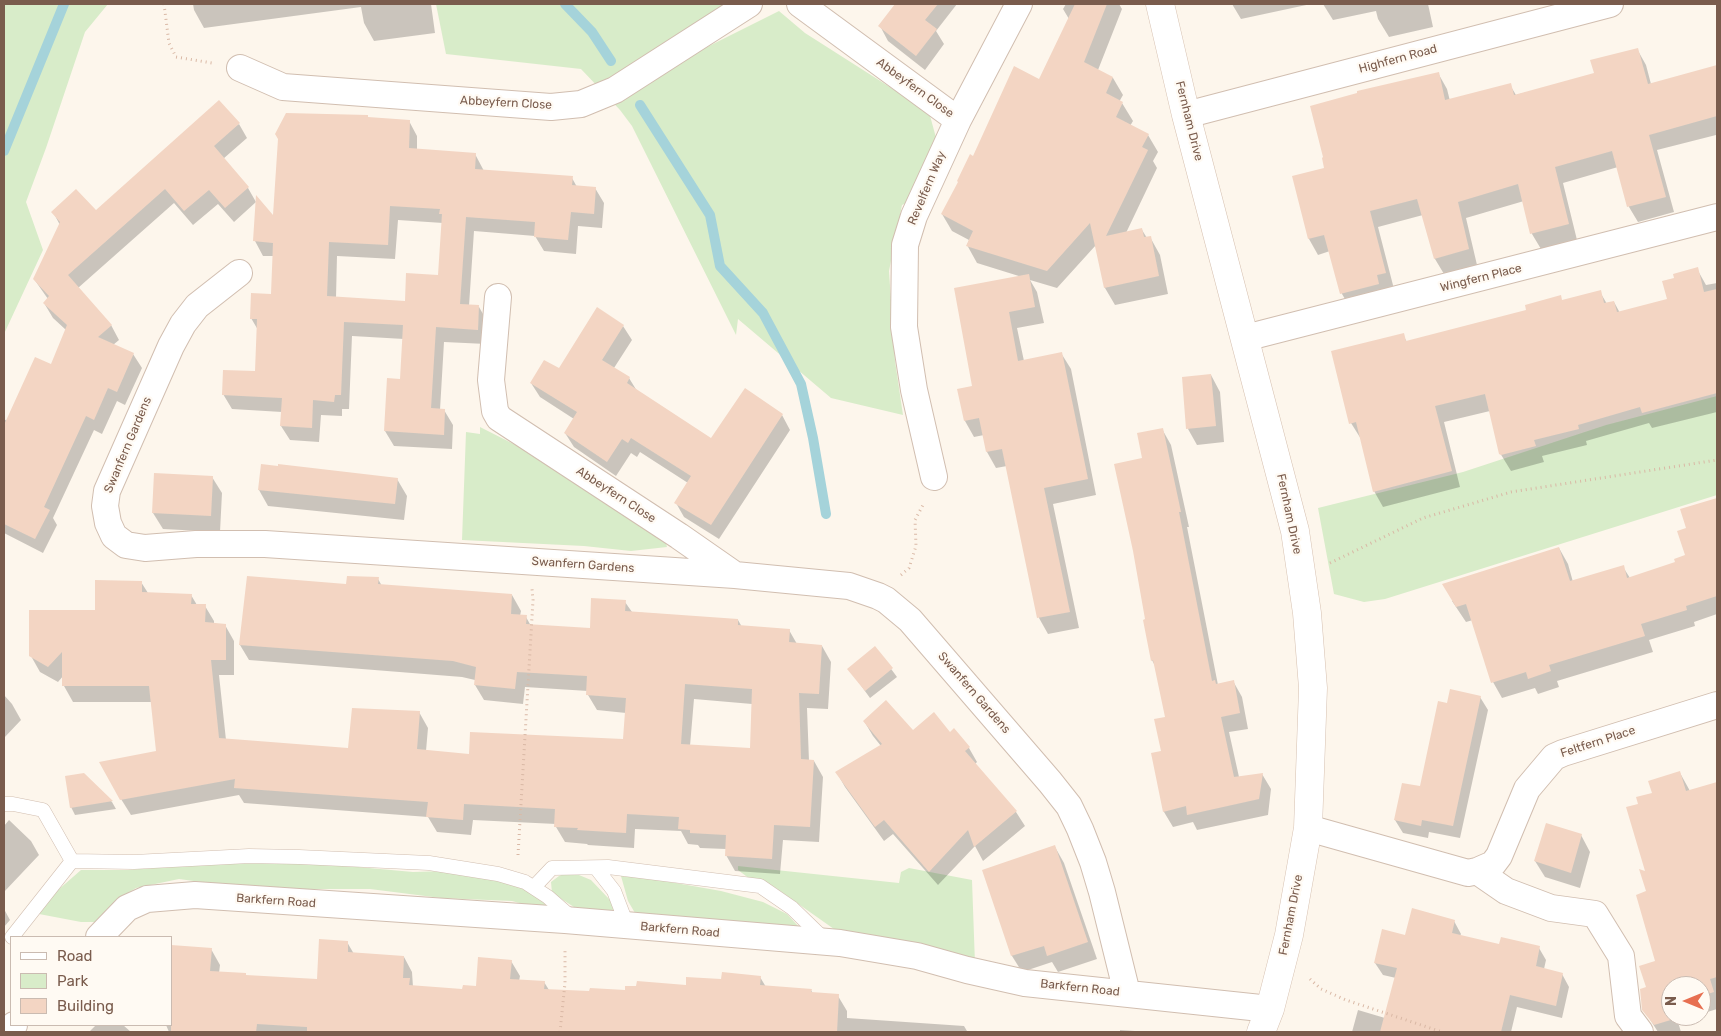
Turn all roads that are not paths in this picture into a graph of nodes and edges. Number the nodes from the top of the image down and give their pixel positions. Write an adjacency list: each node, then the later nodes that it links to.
1 (749, 4): 6 (street, Abbeyfern Close)
2 (800, 4): 8 (street, Abbeyfern Close)
3 (1019, 4): 8 (street, Revelfern Way)
4 (1160, 4): 7 (street, Fernham Drive)
5 (1610, 4): 7 (street, Highfern Road)
6 (240, 68)
7 (1186, 115): 12 (street, Fernham Drive)
8 (958, 120): 13 (street, Revelfern Way)
9 (1717, 217): 12 (street, Wingfern Place)
10 (239, 273): 14 (street, Swanfern Gardens)
11 (498, 297): 14 (street, Abbeyfern Close)
12 (1245, 338): 17 (street, Fernham Drive)
13 (934, 477)
14 (735, 575): 27 (street, Swanfern Gardens)
15 (1717, 705): 20 (street, Feltfern Place)
16 (4, 804): 18 (lane)
17 (1308, 828): 20 (street); 28 (street, Fernham Drive)
18 (72, 861): 21 (lane); 24 (lane)
19 (596, 868): 21 (lane); 23 (lane); 26 (lane)
20 (1477, 871): 29 (street)
21 (534, 887): 22 (lane)
22 (571, 921): 23 (street, Barkfern Road); 25 (street, Barkfern Road)
23 (627, 925): 26 (street, Barkfern Road)
24 (13, 936)
25 (100, 936)
26 (827, 942): 27 (street, Barkfern Road)
27 (1126, 993): 28 (street, Barkfern Road)
28 (1266, 1020)
29 (1640, 1032)

